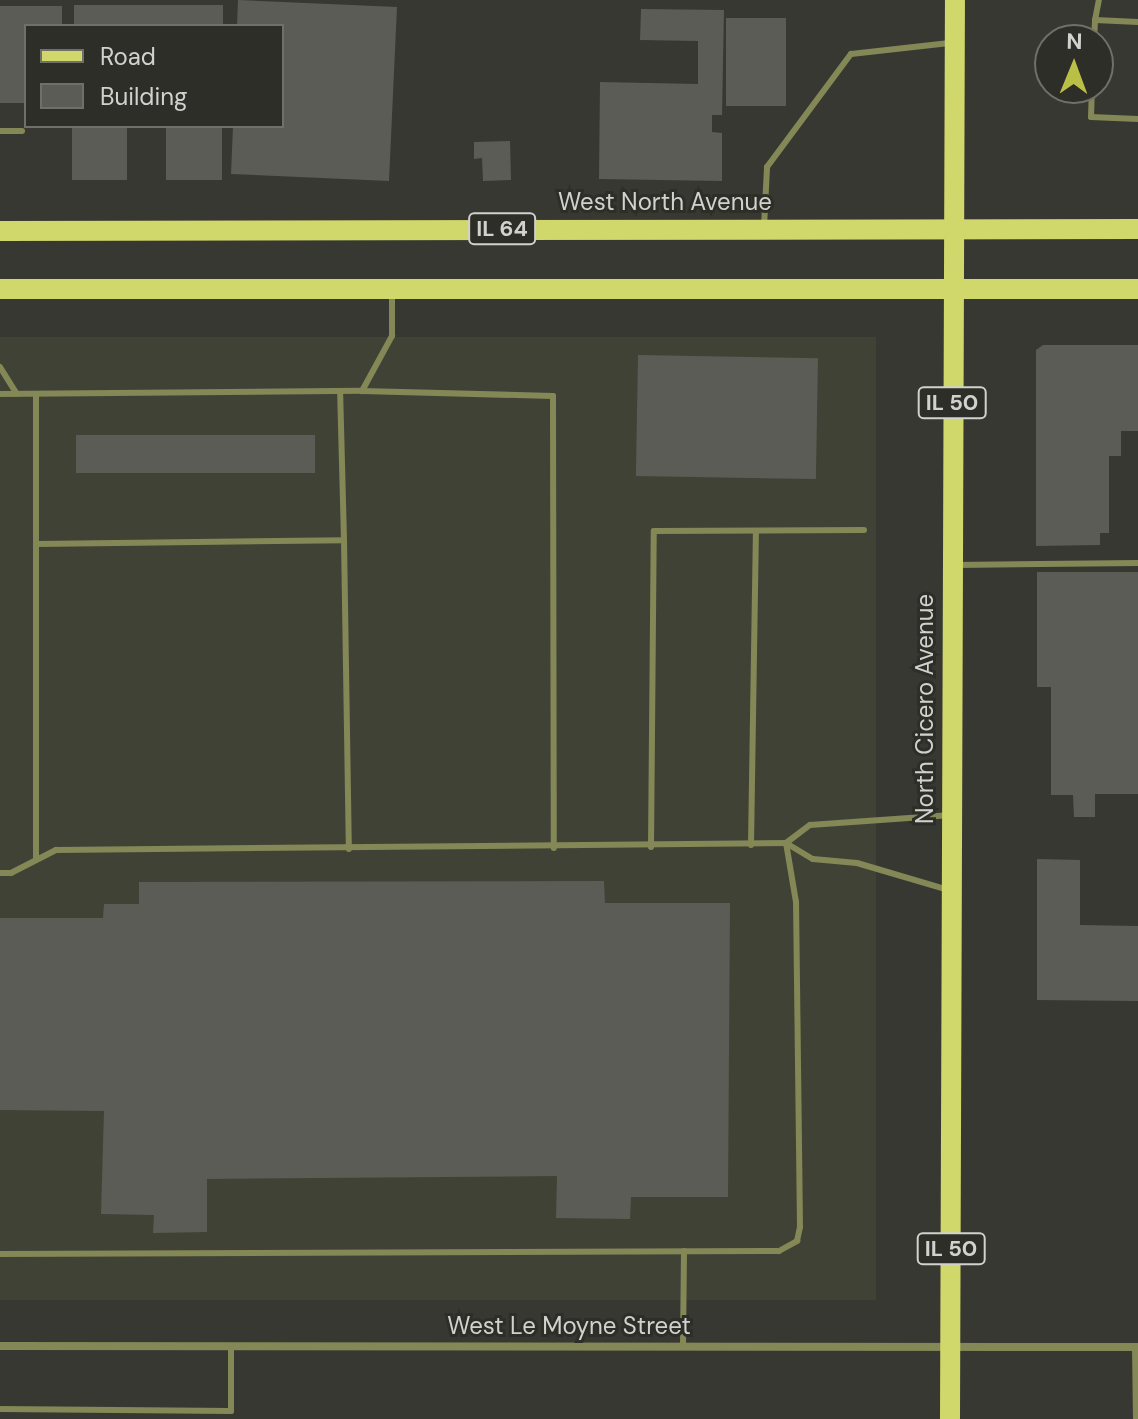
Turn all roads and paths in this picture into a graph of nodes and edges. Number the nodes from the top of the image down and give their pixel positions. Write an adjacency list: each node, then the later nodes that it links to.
1 (955, 0): 6 (main road, North Cicero Avenue / IL 50)
2 (1099, 0): 3 (lane)
3 (1095, 20): 4 (lane); 5 (lane)
4 (1138, 22)
5 (1095, 24)
6 (953, 42): 11 (lane); 12 (main road, North Cicero Avenue / IL 50)
7 (1091, 104): 8 (lane)
8 (1138, 119)
9 (0, 131): 10 (lane)
10 (22, 131)
11 (764, 227): 12 (main road, West North Avenue / IL 64); 14 (main road, West North Avenue / IL 64)
12 (952, 229): 13 (main road, West North Avenue / IL 64); 17 (main road, North Cicero Avenue / IL 50)
13 (1138, 229)
14 (0, 231)
15 (0, 289): 16 (main road)
16 (392, 289): 17 (main road); 21 (lane)
17 (952, 289): 18 (main road); 30 (main road, North Cicero Avenue / IL 50)
18 (1138, 289)
19 (0, 367): 22 (lane)
20 (340, 391): 21 (lane); 24 (lane); 27 (lane)
21 (362, 391): 35 (lane)
22 (16, 393): 23 (lane); 24 (lane)
23 (0, 394)
24 (36, 394): 28 (lane)
25 (864, 530): 26 (lane)
26 (756, 532): 33 (lane); 34 (lane)
27 (344, 540): 28 (lane); 36 (lane)
28 (36, 544): 37 (lane)
29 (1138, 563): 30 (lane)
30 (952, 565): 31 (main road, North Cicero Avenue / IL 50)
31 (951, 815): 32 (lane); 39 (main road, North Cicero Avenue / IL 50)
32 (786, 843): 33 (lane); 39 (lane); 40 (lane)
33 (751, 845): 34 (lane)
34 (651, 847): 35 (lane)
35 (554, 848): 36 (lane)
36 (349, 849): 37 (lane)
37 (36, 860): 38 (lane)
38 (0, 873)
39 (951, 891): 45 (main road, North Cicero Avenue / IL 50)
40 (684, 1251): 41 (lane); 44 (lane)
41 (0, 1254)
42 (0, 1346): 43 (street, West Le Moyne Street)
43 (231, 1346): 44 (street, West Le Moyne Street); 48 (lane)
44 (683, 1346): 45 (street, West Le Moyne Street)
45 (950, 1347): 46 (street, West Le Moyne Street); 49 (main road, North Cicero Avenue / IL 50)
46 (1136, 1347): 50 (lane)
47 (0, 1409): 48 (lane)
48 (231, 1415)
49 (950, 1419)
50 (1136, 1419)

